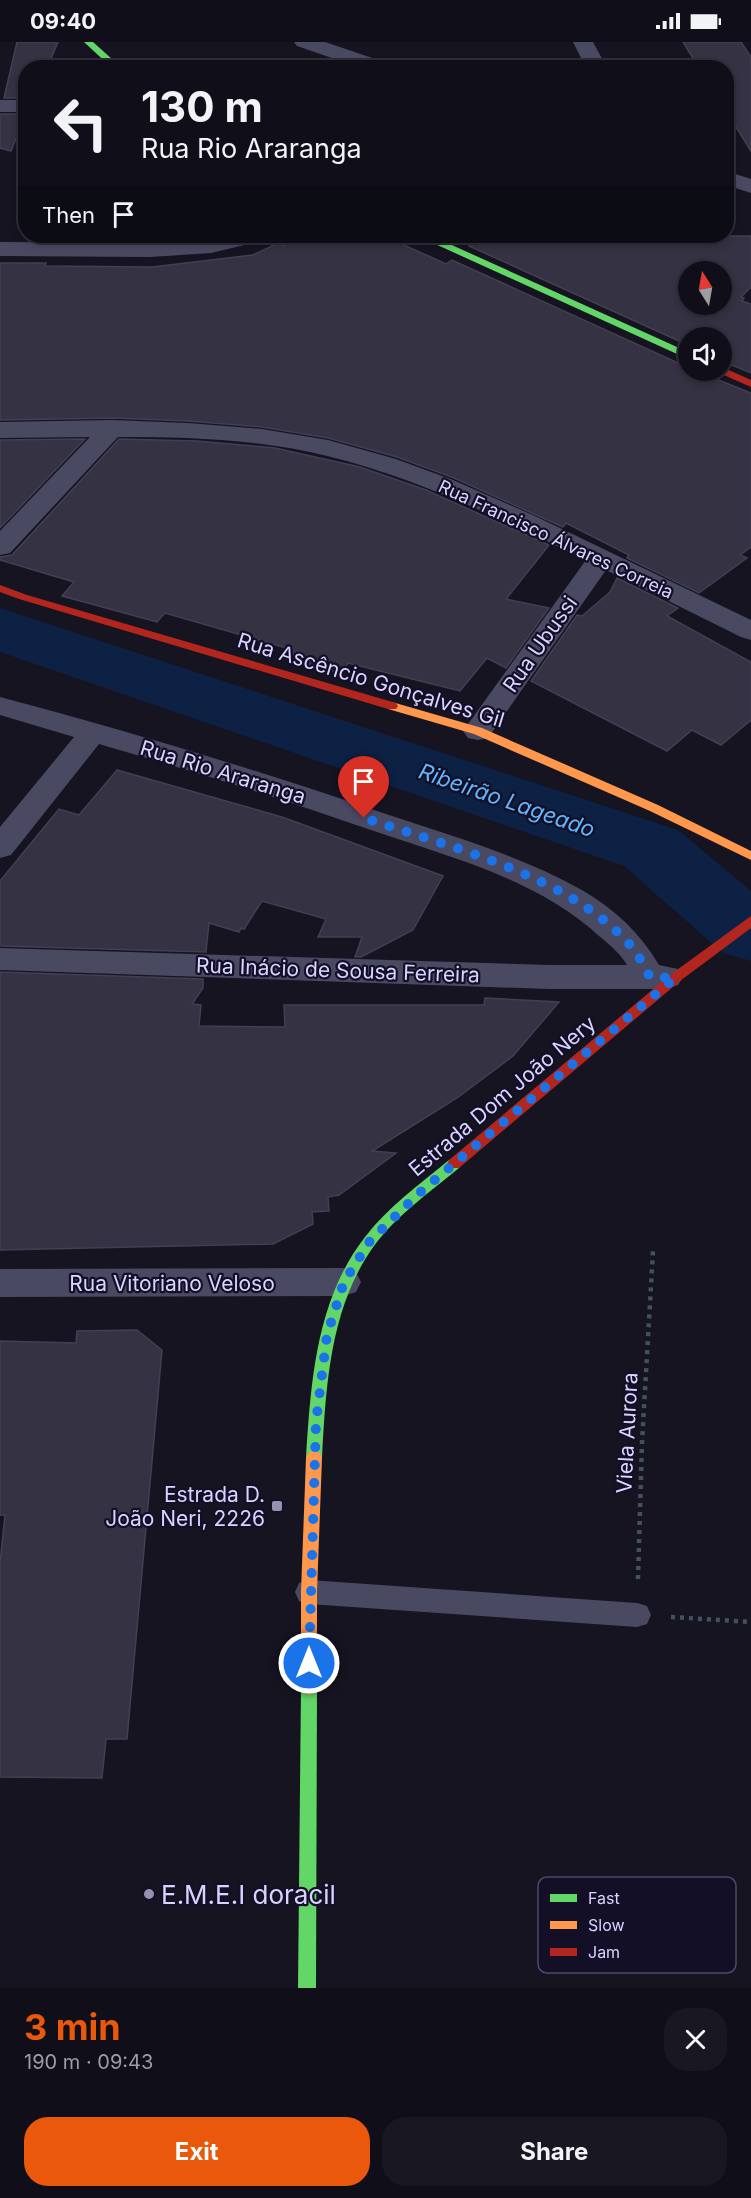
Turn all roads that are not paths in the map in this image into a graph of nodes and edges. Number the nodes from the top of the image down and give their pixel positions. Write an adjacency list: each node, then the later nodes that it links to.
1 (88, 42): 4 (main road)
2 (304, 42): 5 (street)
3 (583, 42): 6 (street)
4 (109, 60)
5 (359, 60)
6 (593, 60)
7 (0, 106): 8 (street)
8 (18, 106)
9 (734, 181): 10 (street)
10 (751, 186)
11 (224, 243): 13 (street)
12 (440, 243): 14 (main road)
13 (0, 249)
14 (678, 351)
15 (732, 375): 16 (main road)
16 (751, 384)
17 (112, 428): 18 (street, Rua Francisco Álvares Correia); 19 (street); 20 (street, Rua Francisco Álvares Correia)
18 (0, 430)
19 (0, 547)
20 (602, 557): 22 (street, Rua Francisco Álvares Correia); 24 (street, Rua Ubussi)
21 (0, 588): 24 (main road, Rua Ascêncio Gonçalves Gil)
22 (751, 631)
23 (0, 706): 25 (street, Rua Rio Araranga)
24 (478, 731): 27 (main road, Rua Ascêncio Gonçalves Gil)
25 (93, 732): 26 (street); 30 (street, Rua Rio Araranga)
26 (0, 848)
27 (751, 856)
28 (751, 921): 30 (main road, Estrada Dom João Nery)
29 (0, 959): 30 (street, Rua Inácio de Sousa Ferreira)
30 (673, 973): 31 (main road, Estrada Dom João Nery)
31 (344, 1282): 32 (street, Rua Vitoriano Veloso); 33 (main road, Estrada Dom João Nery)
32 (0, 1283)
33 (309, 1592): 34 (lane); 35 (main road, Estrada Dom João Nery)
34 (637, 1616)
35 (308, 1988)

